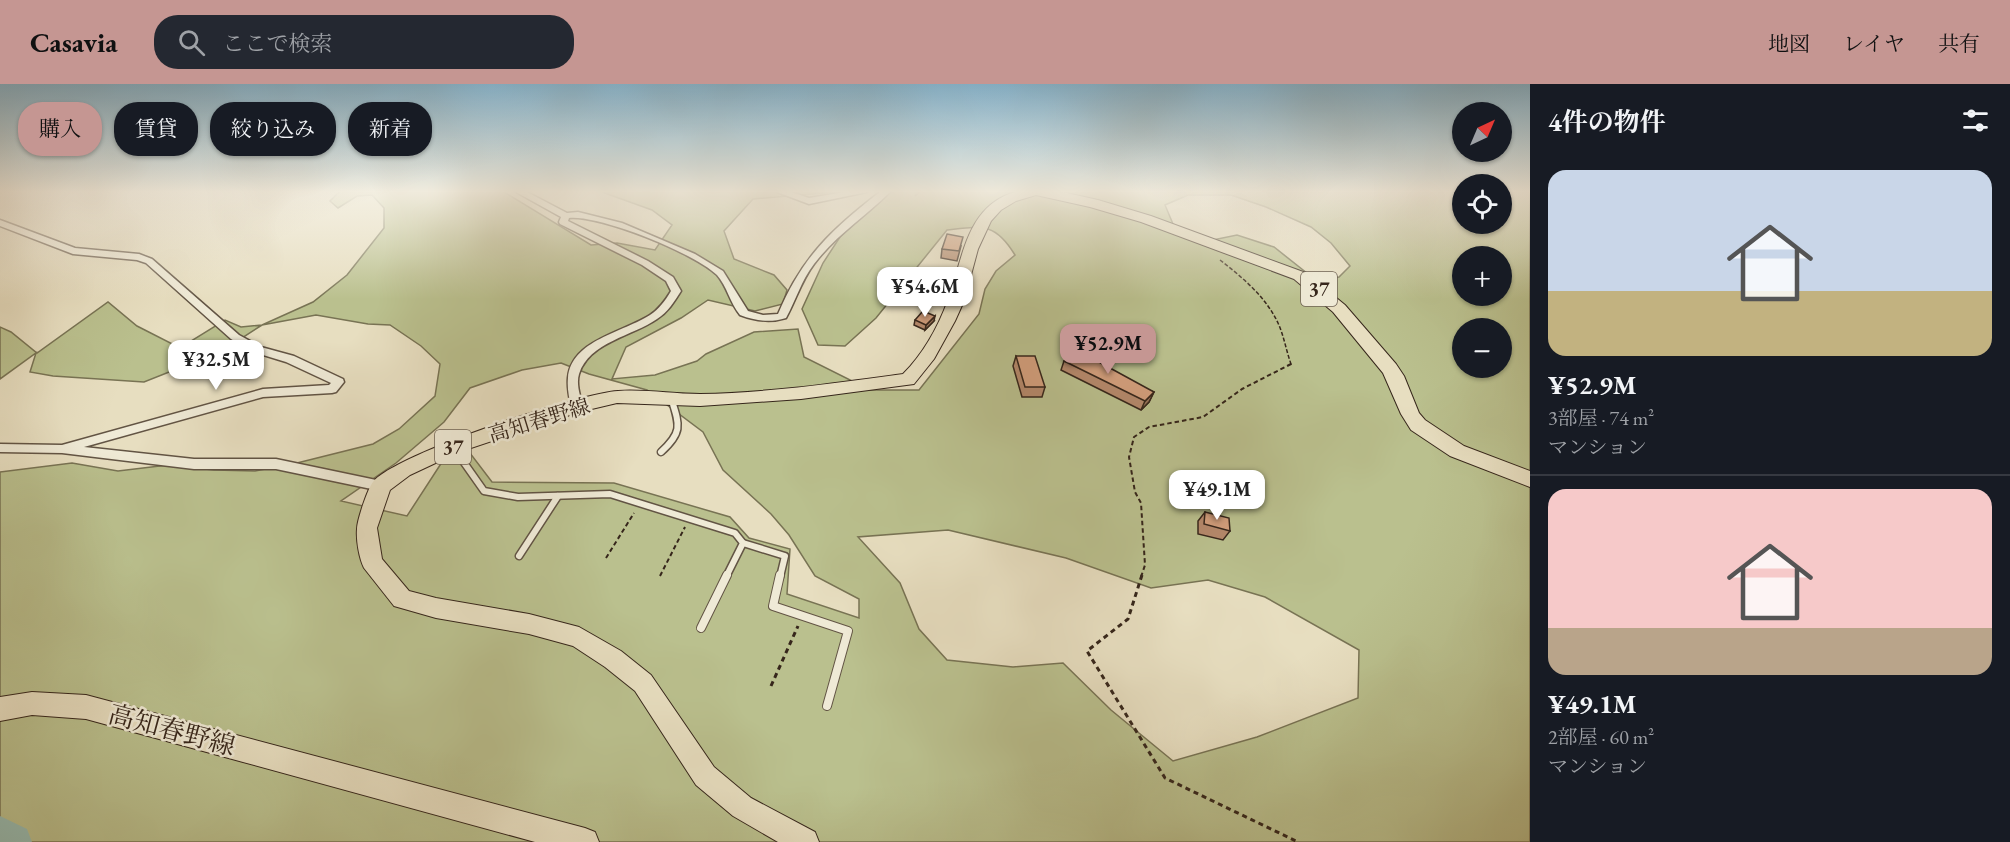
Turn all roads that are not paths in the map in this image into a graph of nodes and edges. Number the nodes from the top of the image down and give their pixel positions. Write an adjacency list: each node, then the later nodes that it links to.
1 (11, 227): 11 (street)
2 (574, 227): 8 (street)
3 (621, 227): 4 (street)
4 (843, 227)
5 (979, 227): 7 (main road, 高知春野線 / 37)
6 (1169, 227): 13 (main road, 37)
7 (672, 400): 8 (main road, 高知春野線 / 37); 12 (lane)
8 (577, 405): 9 (main road, 高知春野線 / 37)
9 (452, 447): 14 (main road, 高知春野線 / 37); 15 (lane)
10 (0, 448): 11 (street)
11 (62, 449): 14 (street)
12 (661, 452)
13 (1530, 479)
14 (381, 486): 22 (main road)
15 (558, 496): 16 (lane); 17 (lane)
16 (743, 543): 18 (lane); 19 (lane)
17 (519, 556)
18 (701, 628)
19 (826, 706)
20 (0, 709): 21 (main road, 高知春野線)
21 (585, 842)
22 (805, 842)

